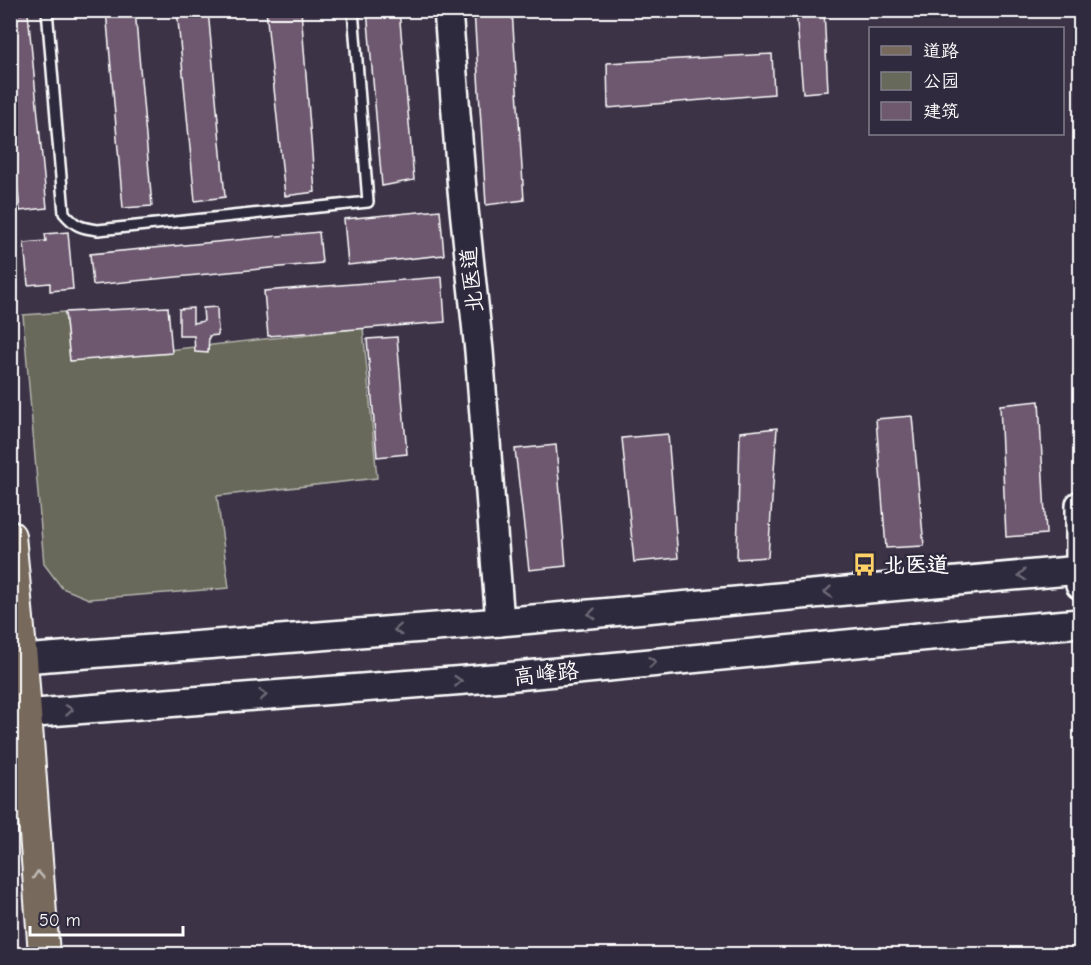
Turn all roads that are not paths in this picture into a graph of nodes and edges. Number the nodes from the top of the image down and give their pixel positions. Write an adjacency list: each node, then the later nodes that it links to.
1 (47, 10): 2 (lane)
2 (353, 10)
3 (447, 10): 7 (main road, 北医道)
4 (1080, 505): 6 (main road)
5 (10, 536): 9 (main road)
6 (1080, 575): 7 (main road, one-way to 7)
7 (500, 622): 9 (main road, one-way to 9)
8 (1080, 623): 10 (main road, 高峰路, one-way to 8)
9 (16, 660): 10 (main road)
10 (18, 714): 11 (main road, one-way to 10)
11 (44, 954)

